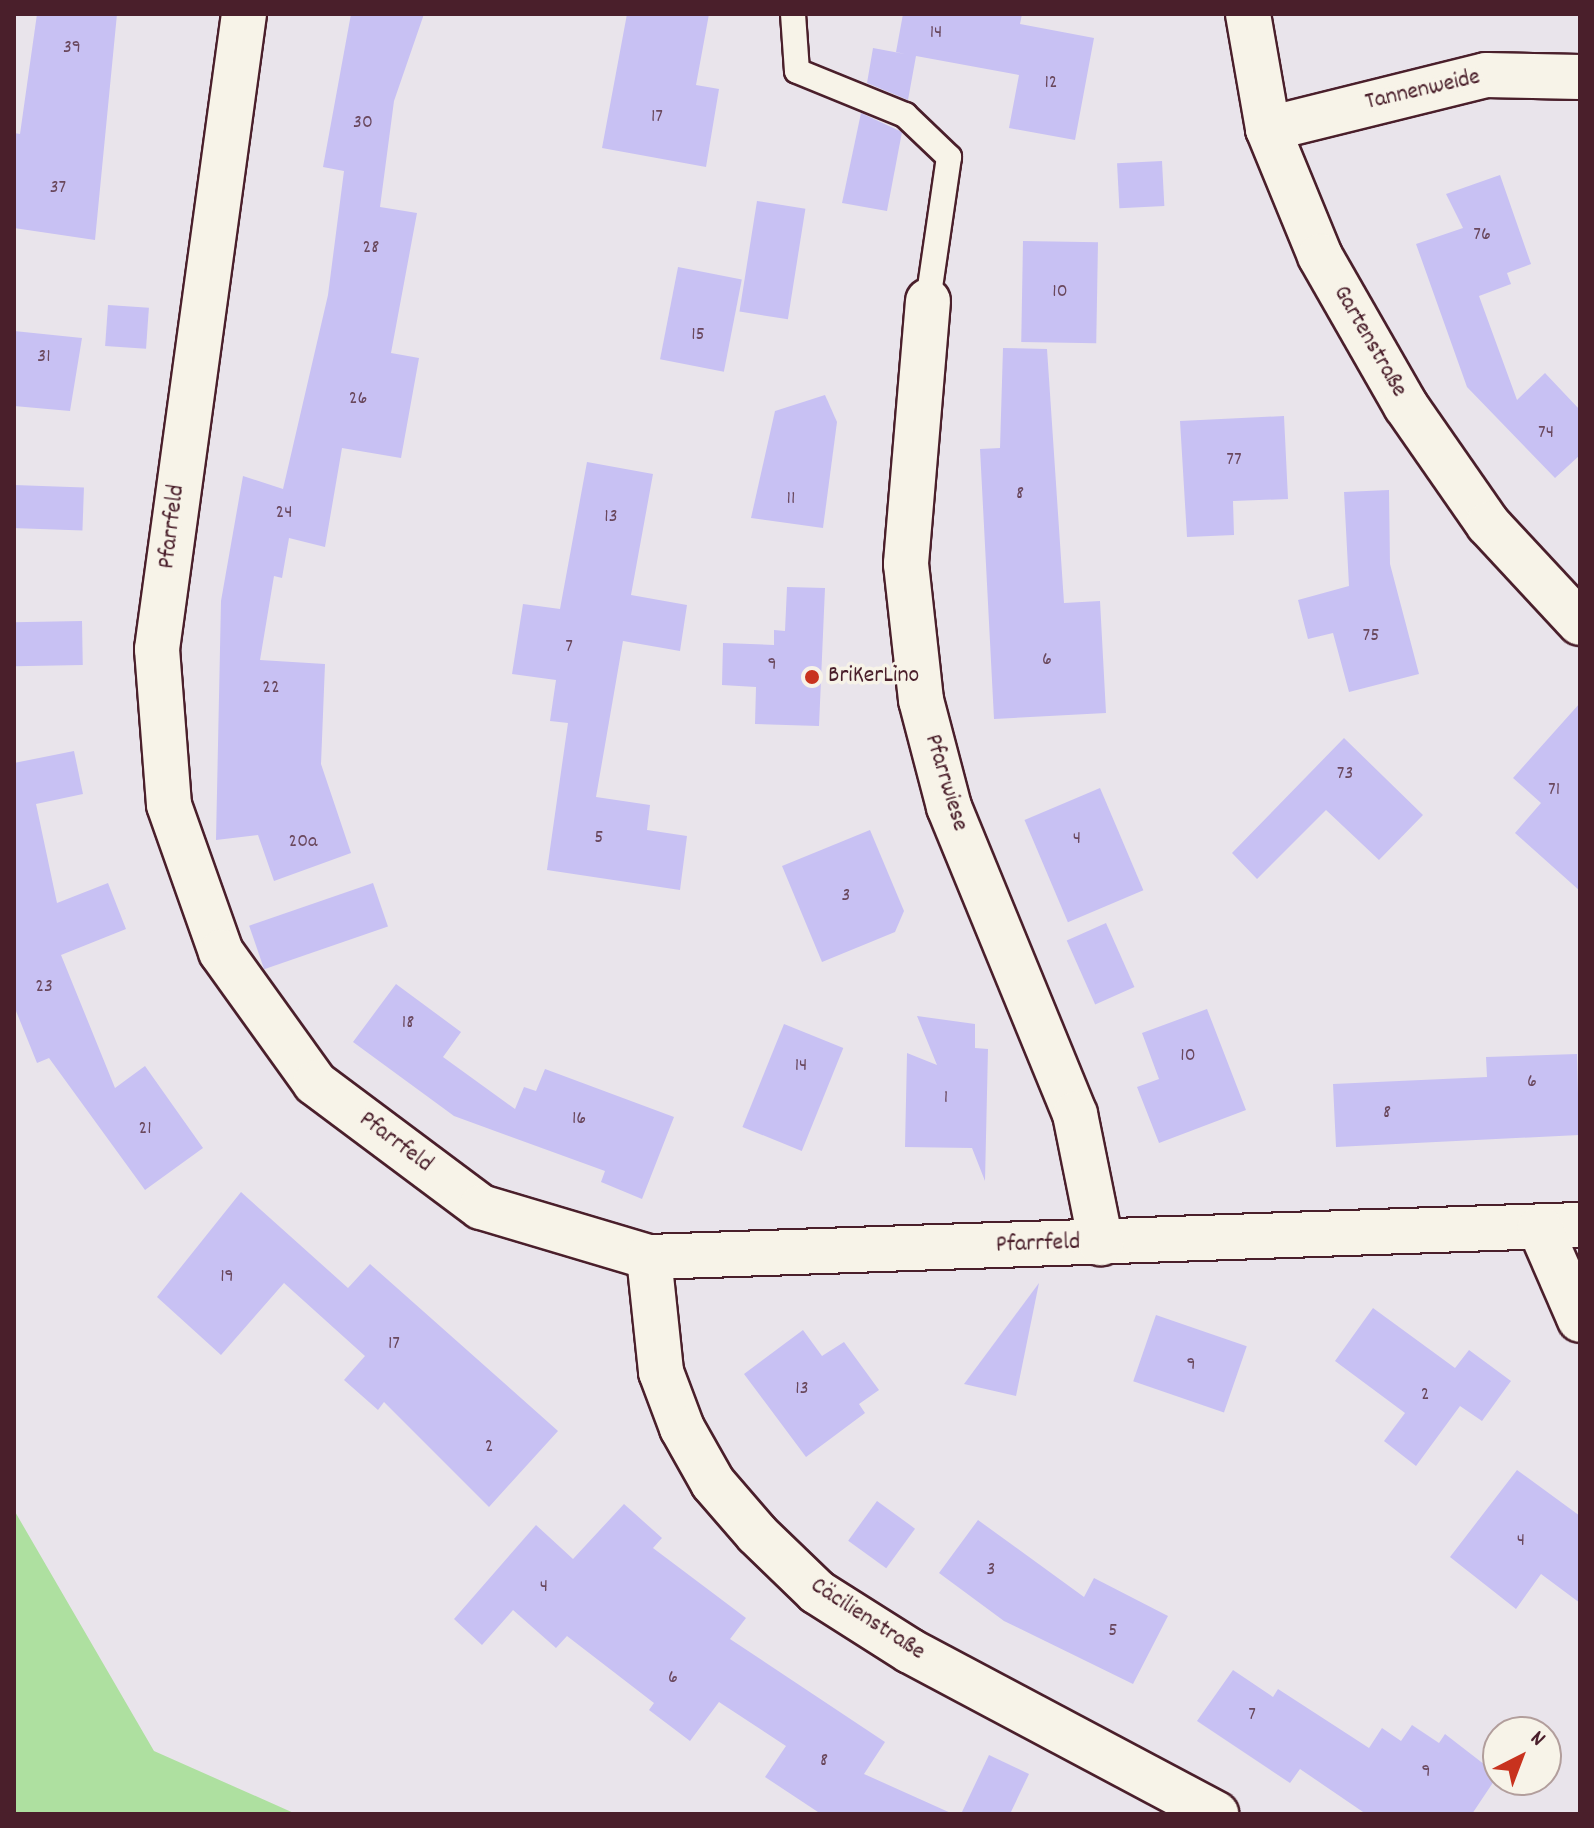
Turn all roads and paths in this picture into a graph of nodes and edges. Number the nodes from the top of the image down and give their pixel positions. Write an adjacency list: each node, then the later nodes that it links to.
1 (244, 14): 10 (street, Pfarrfeld)
2 (793, 14): 6 (lane)
3 (1248, 14): 5 (street, Gartenstraße)
4 (1580, 77): 5 (street, Tannenweide)
5 (1268, 129): 7 (street, Gartenstraße)
6 (928, 301): 9 (street, Pfarrwiese)
7 (1580, 623)
8 (1560, 1227): 9 (street, Pfarrfeld); 11 (street)
9 (1101, 1243): 10 (street, Pfarrfeld)
10 (649, 1257): 12 (street, Cäcilienstraße)
11 (1580, 1320)
12 (1216, 1814)

